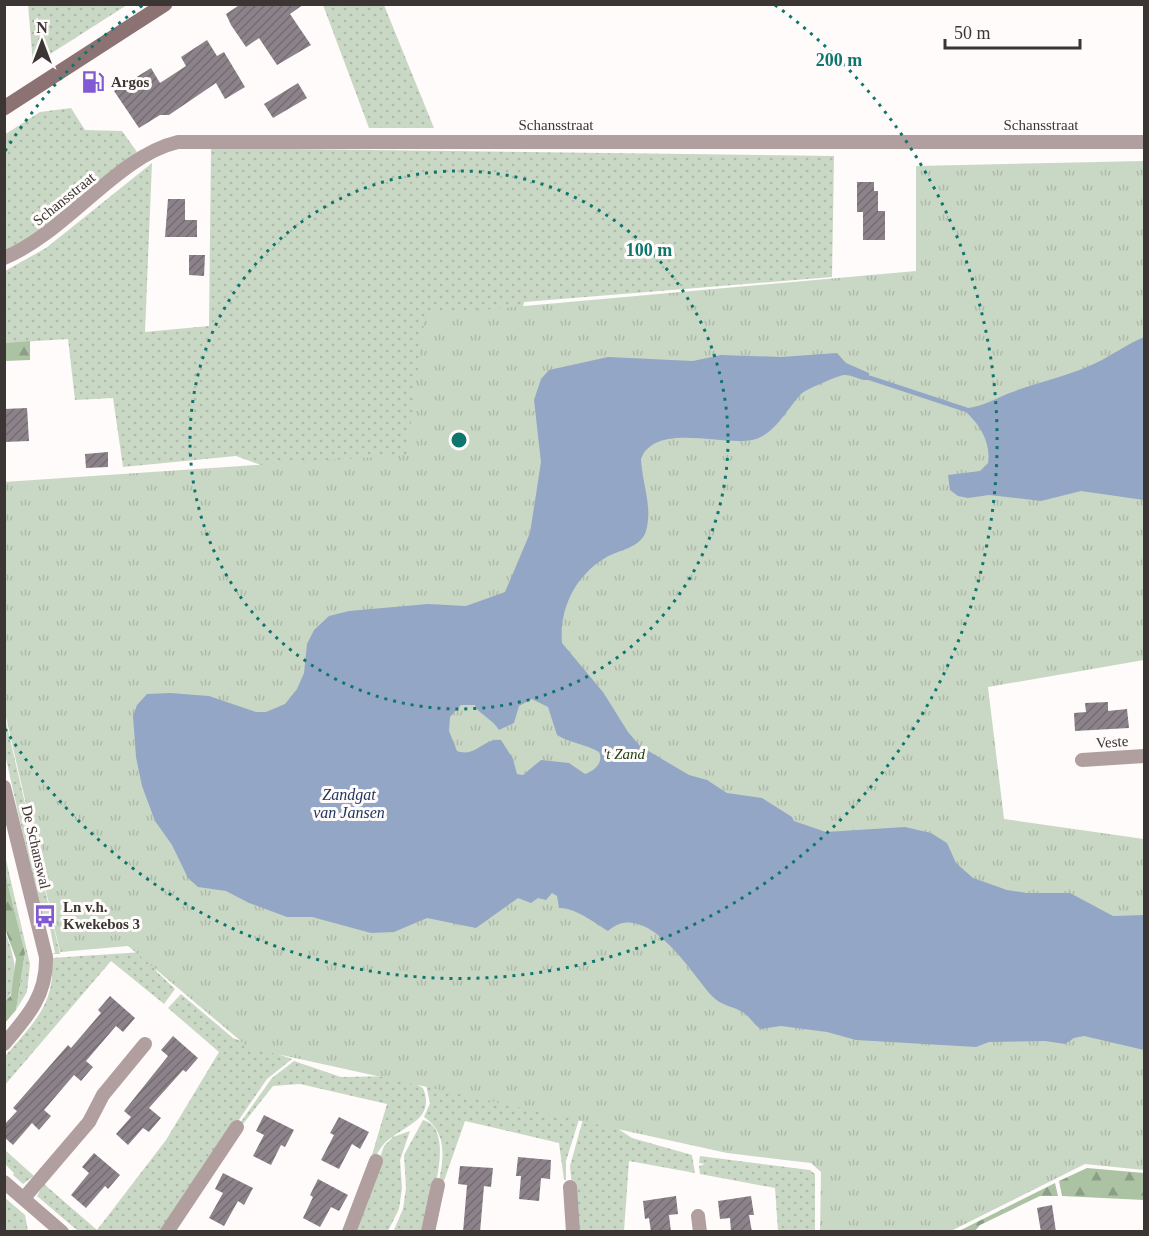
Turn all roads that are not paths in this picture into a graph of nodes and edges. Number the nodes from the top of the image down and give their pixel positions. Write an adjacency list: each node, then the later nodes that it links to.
1 (165, 4): 2 (main road)
2 (4, 108)
3 (1144, 142): 4 (street, Schansstraat)
4 (4, 258)
5 (1144, 756): 6 (street, Veste)
6 (1082, 760)
7 (4, 787): 8 (street, De Schanswal)
8 (7, 810): 9 (street, De Schanswal)
9 (4, 1044)
10 (145, 1044): 16 (street)
11 (237, 1127): 19 (street)
12 (376, 1161): 20 (street)
13 (4, 1182): 16 (street)
14 (438, 1185): 21 (street)
15 (570, 1187): 22 (street)
16 (24, 1198): 18 (street)
17 (698, 1216): 23 (street)
18 (54, 1229)
19 (167, 1232)
20 (349, 1232)
21 (428, 1232)
22 (573, 1232)
23 (700, 1232)

